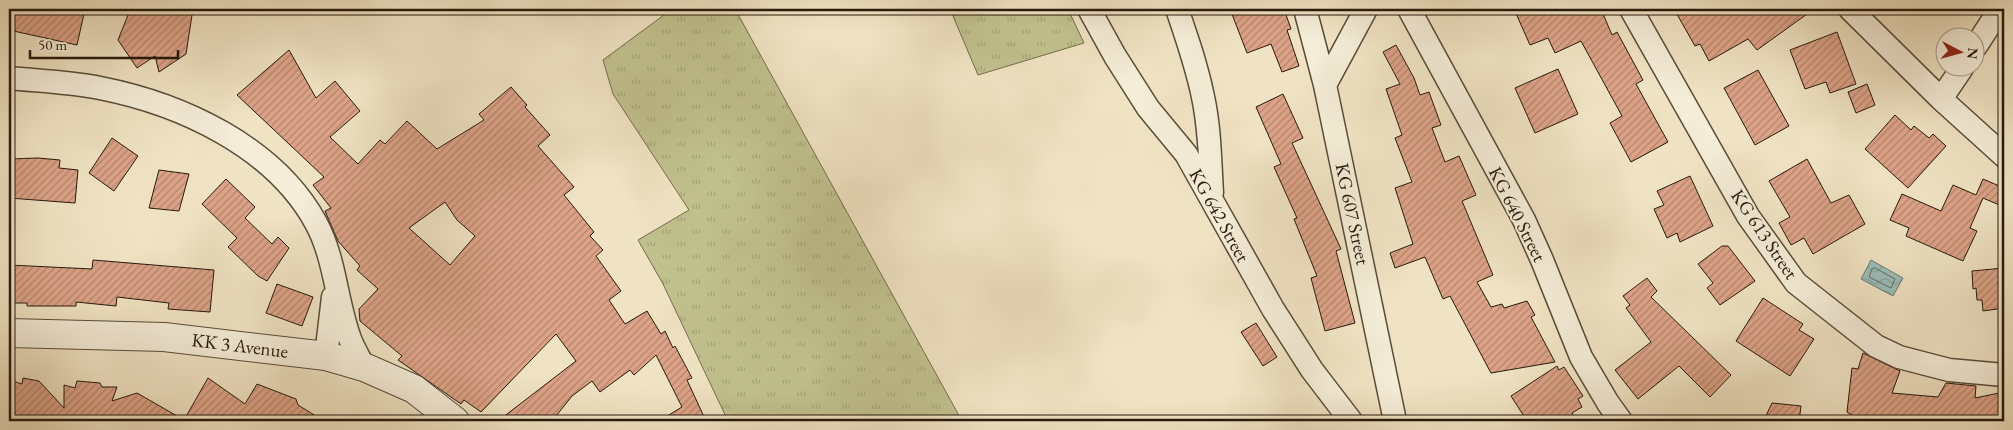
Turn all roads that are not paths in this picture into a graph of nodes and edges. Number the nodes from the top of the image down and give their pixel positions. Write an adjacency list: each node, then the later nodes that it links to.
1 (1089, 9): 15 (street, KG 642 Street)
2 (1177, 9): 15 (street)
3 (1305, 9): 12 (street, KG 607 Street)
4 (1366, 9): 12 (street)
5 (1409, 9): 24 (street, KG 640 Street)
6 (1631, 9): 20 (street, KG 613 Street)
7 (1850, 9): 13 (street)
8 (2000, 9): 9 (street)
9 (1986, 31)
10 (9, 78): 16 (street)
11 (1955, 78): 13 (street)
12 (1325, 85): 23 (street, KG 607 Street)
13 (1941, 99): 14 (street)
14 (2004, 156)
15 (1212, 198): 22 (street, KG 642 Street)
16 (334, 274): 18 (street); 19 (street)
17 (9, 333): 18 (street, KK 3 Avenue)
18 (326, 356): 19 (street, KK 3 Avenue)
19 (364, 367): 21 (street, KK 3 Avenue)
20 (2004, 375)
21 (455, 421)
22 (1351, 421)
23 (1395, 421)
24 (1622, 421)

